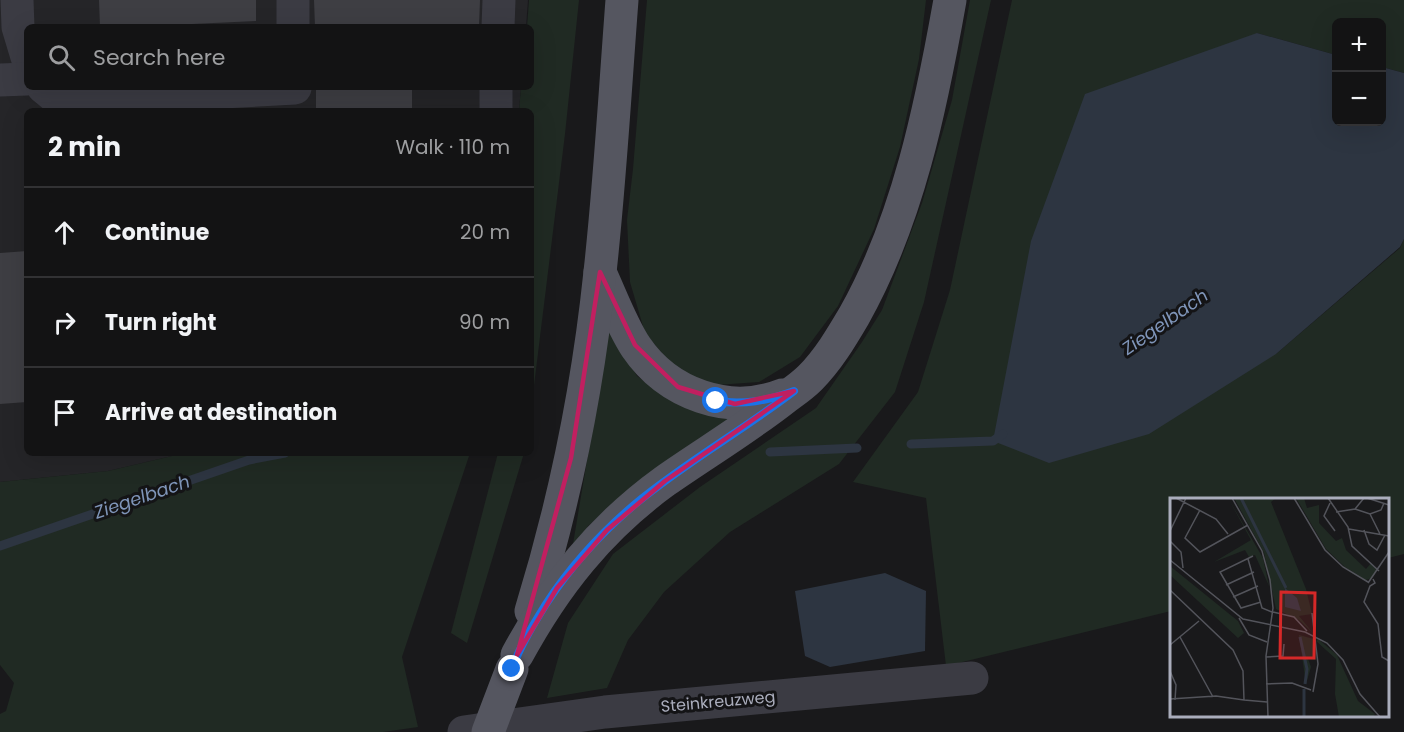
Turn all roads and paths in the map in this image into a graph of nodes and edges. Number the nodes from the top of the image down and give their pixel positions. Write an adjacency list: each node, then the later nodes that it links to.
1 (292, 0): 5 (street)
2 (499, 0): 6 (street)
3 (622, 0): 15 (main road)
4 (950, 0): 16 (main road)
5 (293, 24)
6 (498, 24)
7 (24, 80): 8 (street)
8 (0, 81)
9 (47, 90): 10 (street)
10 (245, 90)
11 (295, 90): 13 (street)
12 (496, 90): 14 (street)
13 (296, 108)
14 (496, 108)
15 (600, 272): 16 (main road); 17 (main road)
16 (794, 391): 17 (main road)
17 (514, 662): 20 (main road, bridge)
18 (972, 678): 19 (street, Steinkreuzweg)
19 (464, 732)
20 (488, 732)

